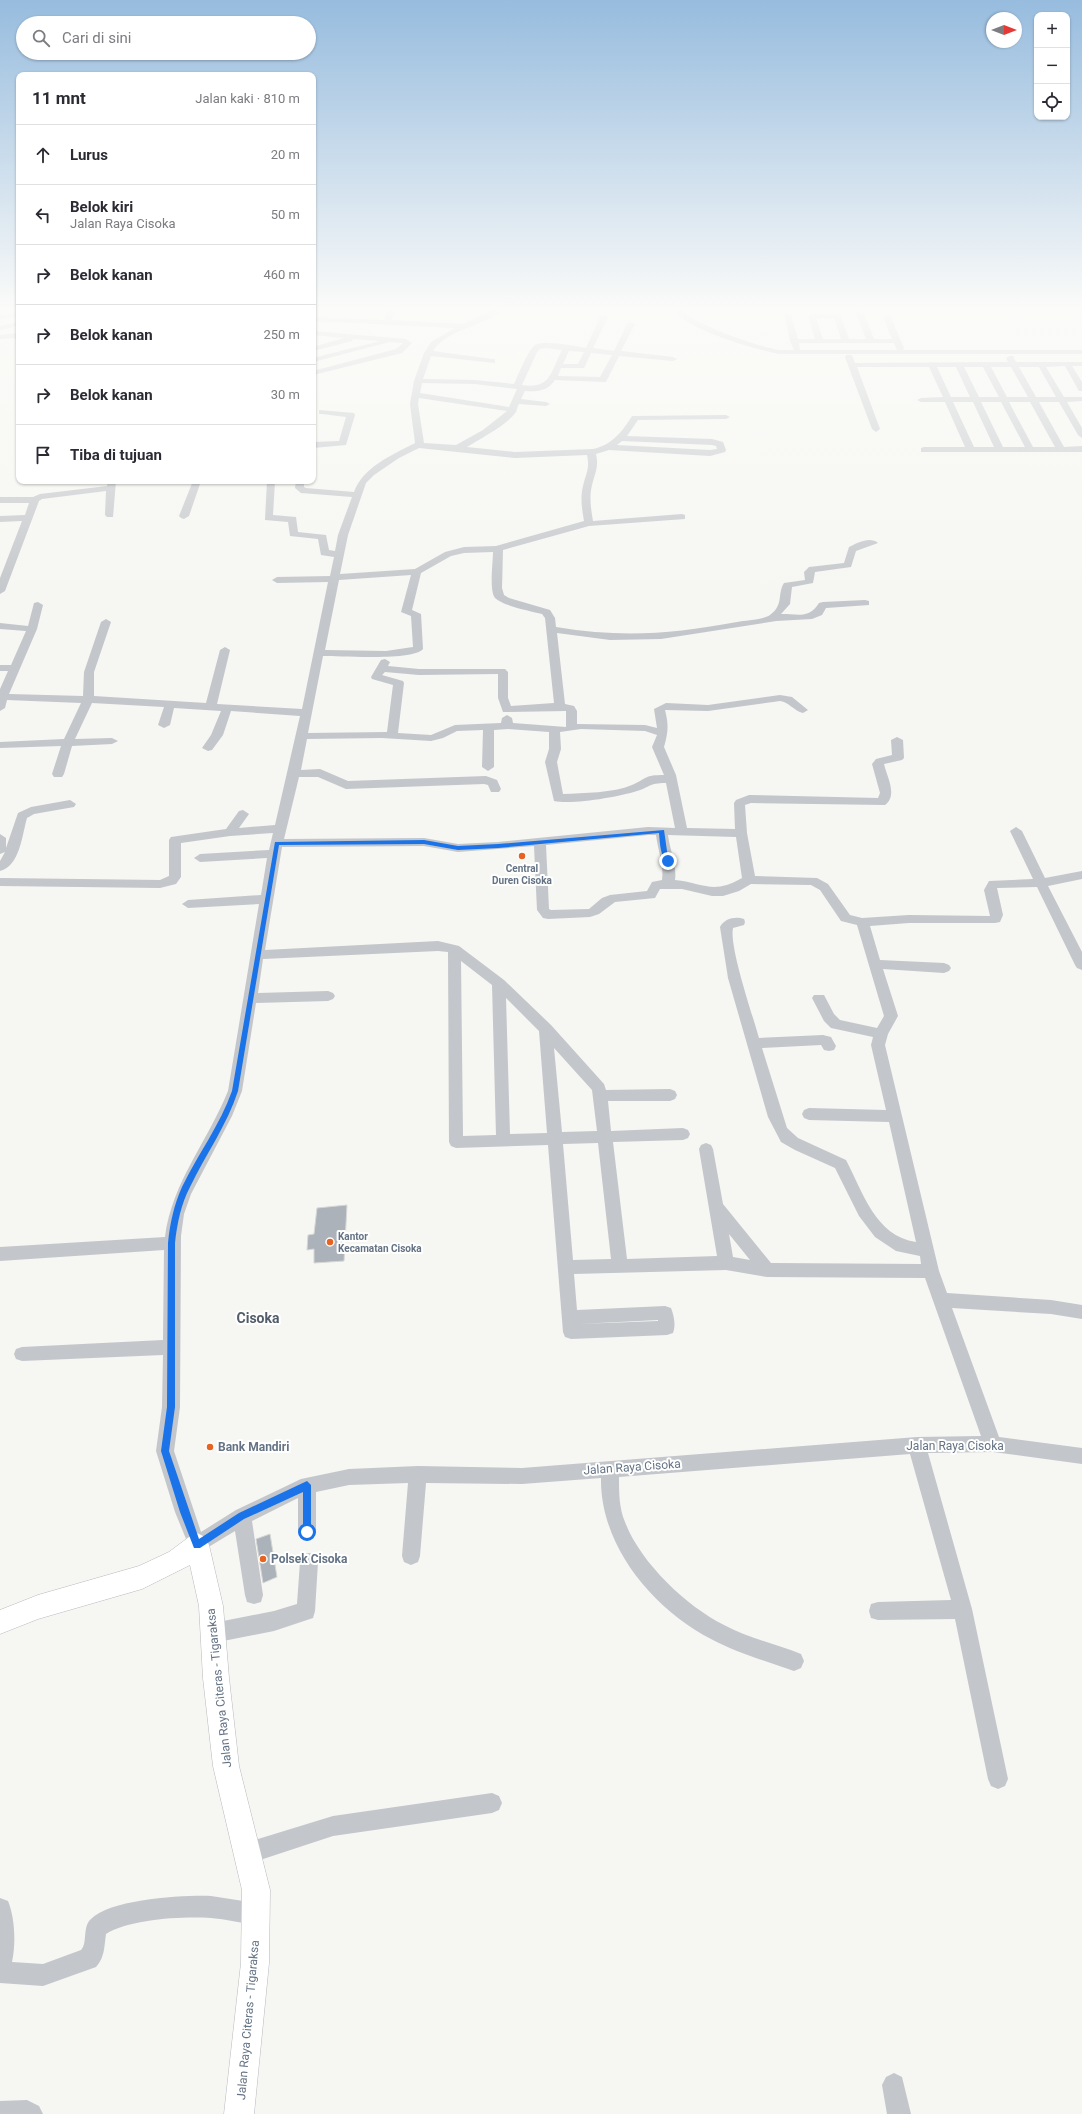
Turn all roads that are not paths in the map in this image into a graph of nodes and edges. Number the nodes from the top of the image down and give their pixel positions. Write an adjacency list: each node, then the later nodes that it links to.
1 (415, 408): 16 (street)
2 (498, 408): 9 (street)
3 (868, 408): 12 (street)
4 (952, 408): 22 (street)
5 (980, 408): 23 (street)
6 (1008, 408): 24 (street)
7 (1037, 408): 19 (street)
8 (1066, 408): 13 (street)
9 (513, 410): 18 (street)
10 (322, 412): 15 (street)
11 (726, 417): 14 (street)
12 (876, 429)
13 (1082, 435)
14 (622, 438): 17 (street); 17 (street)
15 (316, 445)
16 (418, 446): 18 (street); 30 (street)
17 (609, 447): 25 (street)
18 (458, 448): 25 (street)
19 (1061, 449): 20 (street); 24 (street)
20 (1082, 449)
21 (924, 450): 22 (street)
22 (971, 450): 23 (street)
23 (1000, 450): 24 (street)
24 (1030, 450)
25 (591, 452): 38 (street)
26 (111, 484): 32 (street); 33 (street)
27 (196, 484): 34 (street)
28 (271, 484): 41 (street)
29 (300, 484): 30 (street)
30 (357, 495): 41 (street)
31 (0, 500): 32 (street)
32 (35, 500): 36 (street)
33 (110, 514)
34 (184, 516)
35 (682, 517): 38 (street)
36 (28, 518): 37 (street); 45 (street)
37 (0, 519)
38 (589, 523): 40 (street)
39 (873, 543): 48 (street)
40 (498, 549): 42 (street); 52 (street)
41 (339, 554): 43 (street)
42 (417, 572): 43 (street); 53 (street)
43 (335, 578): 44 (street); 56 (street)
44 (277, 580)
45 (0, 589)
46 (865, 603): 48 (street)
47 (38, 605): 51 (street)
48 (772, 619): 52 (street)
49 (106, 622): 61 (street)
50 (0, 626): 51 (street)
51 (32, 629): 58 (street)
52 (552, 629): 64 (street)
53 (418, 649): 55 (street); 60 (street)
54 (225, 650): 65 (street)
55 (390, 653): 56 (street); 59 (street)
56 (320, 654): 69 (street)
57 (0, 668): 58 (street)
58 (16, 668): 62 (street)
59 (381, 668): 60 (street); 77 (street)
60 (414, 672): 67 (street)
61 (88, 700): 62 (street); 63 (street); 81 (street)
62 (1, 701)
63 (170, 704): 65 (street); 70 (street)
64 (560, 706): 67 (street); 73 (street)
65 (211, 707): 66 (street)
66 (226, 708): 69 (street); 84 (street)
67 (507, 710): 72 (street)
68 (803, 710): 76 (street)
69 (306, 713): 78 (street)
70 (164, 725)
71 (489, 726): 72 (street); 77 (street); 85 (street)
72 (508, 726): 75 (street)
73 (571, 728): 74 (street); 75 (street)
74 (645, 728): 76 (street); 83 (street)
75 (554, 729): 88 (street)
76 (663, 733): 83 (street)
77 (392, 735): 78 (street)
78 (302, 736): 87 (street)
79 (897, 740): 97 (street)
80 (112, 741): 81 (street)
81 (68, 742): 82 (street); 86 (street)
82 (0, 745)
83 (658, 747): 88 (street)
84 (208, 748)
85 (488, 767)
86 (58, 774)
87 (294, 774): 89 (street); 92 (street)
88 (670, 779): 94 (street)
89 (495, 789)
90 (70, 804): 103 (street)
91 (242, 814): 96 (street)
92 (280, 829): 96 (street); 100 (street)
93 (662, 831): 94 (street); 99 (street); 107 (street)
94 (682, 831): 97 (street)
95 (1016, 831): 108 (street)
96 (230, 832): 106 (street)
97 (741, 833): 105 (street)
98 (0, 838): 101 (street)
99 (540, 842): 100 (street); 107 (street)
100 (276, 849): 102 (street); 109 (street)
101 (0, 850)
102 (200, 858)
103 (0, 867)
104 (1082, 875): 108 (street)
105 (749, 880): 107 (street); 112 (street)
106 (0, 882)
107 (668, 883)
108 (1040, 883): 112 (street); 116 (street)
109 (267, 899): 110 (street); 114 (street)
110 (188, 904)
111 (739, 922): 124 (street)
112 (862, 922): 115 (street)
113 (454, 949): 114 (street); 118 (street); 133 (street)
114 (258, 955): 120 (street)
115 (875, 964): 117 (street); 123 (street)
116 (1082, 965)
117 (944, 968)
118 (499, 983): 122 (street); 133 (street)
119 (328, 996): 120 (street)
120 (252, 998): 136 (street)
121 (819, 998): 123 (street)
122 (546, 1029): 127 (street); 132 (street)
123 (880, 1034): 129 (street)
124 (755, 1042): 125 (street); 137 (street)
125 (829, 1046)
126 (670, 1095): 127 (street)
127 (600, 1096): 131 (street)
128 (809, 1114): 129 (street)
129 (895, 1116): 137 (street)
130 (683, 1134): 131 (street)
131 (604, 1137): 132 (street); 140 (street)
132 (555, 1139): 133 (street); 141 (street)
133 (503, 1140)
134 (706, 1149): 135 (street)
135 (716, 1207): 139 (street); 142 (street)
136 (172, 1243): 138 (street); 147 (street)
137 (926, 1250): 143 (street)
138 (0, 1254)
139 (726, 1262): 140 (street); 142 (street)
140 (620, 1266): 141 (street)
141 (566, 1267): 146 (street)
142 (767, 1270): 143 (street)
143 (932, 1271): 144 (street)
144 (941, 1300): 145 (street); 149 (street)
145 (1082, 1312)
146 (570, 1317): 146 (street)
147 (172, 1347): 148 (street); 157 (street)
148 (22, 1354)
149 (993, 1444): 150 (street, Jalan Raya Cisoka); 151 (street, Jalan Raya Cisoka)
150 (917, 1445): 152 (street, Jalan Raya Cisoka); 161 (street)
151 (1082, 1456)
152 (610, 1469): 153 (street, Jalan Raya Cisoka); 165 (street)
153 (418, 1474): 154 (street, Jalan Raya Cisoka); 158 (street)
154 (307, 1485): 155 (street, Jalan Raya Cisoka); 156 (street)
155 (242, 1516): 157 (street, Jalan Raya Cisoka); 160 (street)
156 (307, 1532)
157 (197, 1545): 163 (main road); 164 (main road, Jalan Raya Citeras - Tigaraksa)
158 (411, 1556)
159 (309, 1562): 164 (street)
160 (254, 1595)
161 (963, 1609): 162 (street); 166 (street)
162 (878, 1611)
163 (0, 1622)
164 (213, 1633): 168 (main road, Jalan Raya Citeras - Tigaraksa)
165 (794, 1661)
166 (998, 1779)
167 (492, 1803): 168 (street)
168 (248, 1853): 170 (main road, Jalan Raya Citeras - Tigaraksa)
169 (0, 1909): 171 (street)
170 (256, 1914): 172 (street); 176 (main road, Jalan Raya Citeras - Tigaraksa)
171 (0, 1965)
172 (0, 1972)
173 (894, 2085): 177 (street)
174 (0, 2113): 175 (street)
175 (31, 2114)
176 (239, 2114)
177 (899, 2114)

